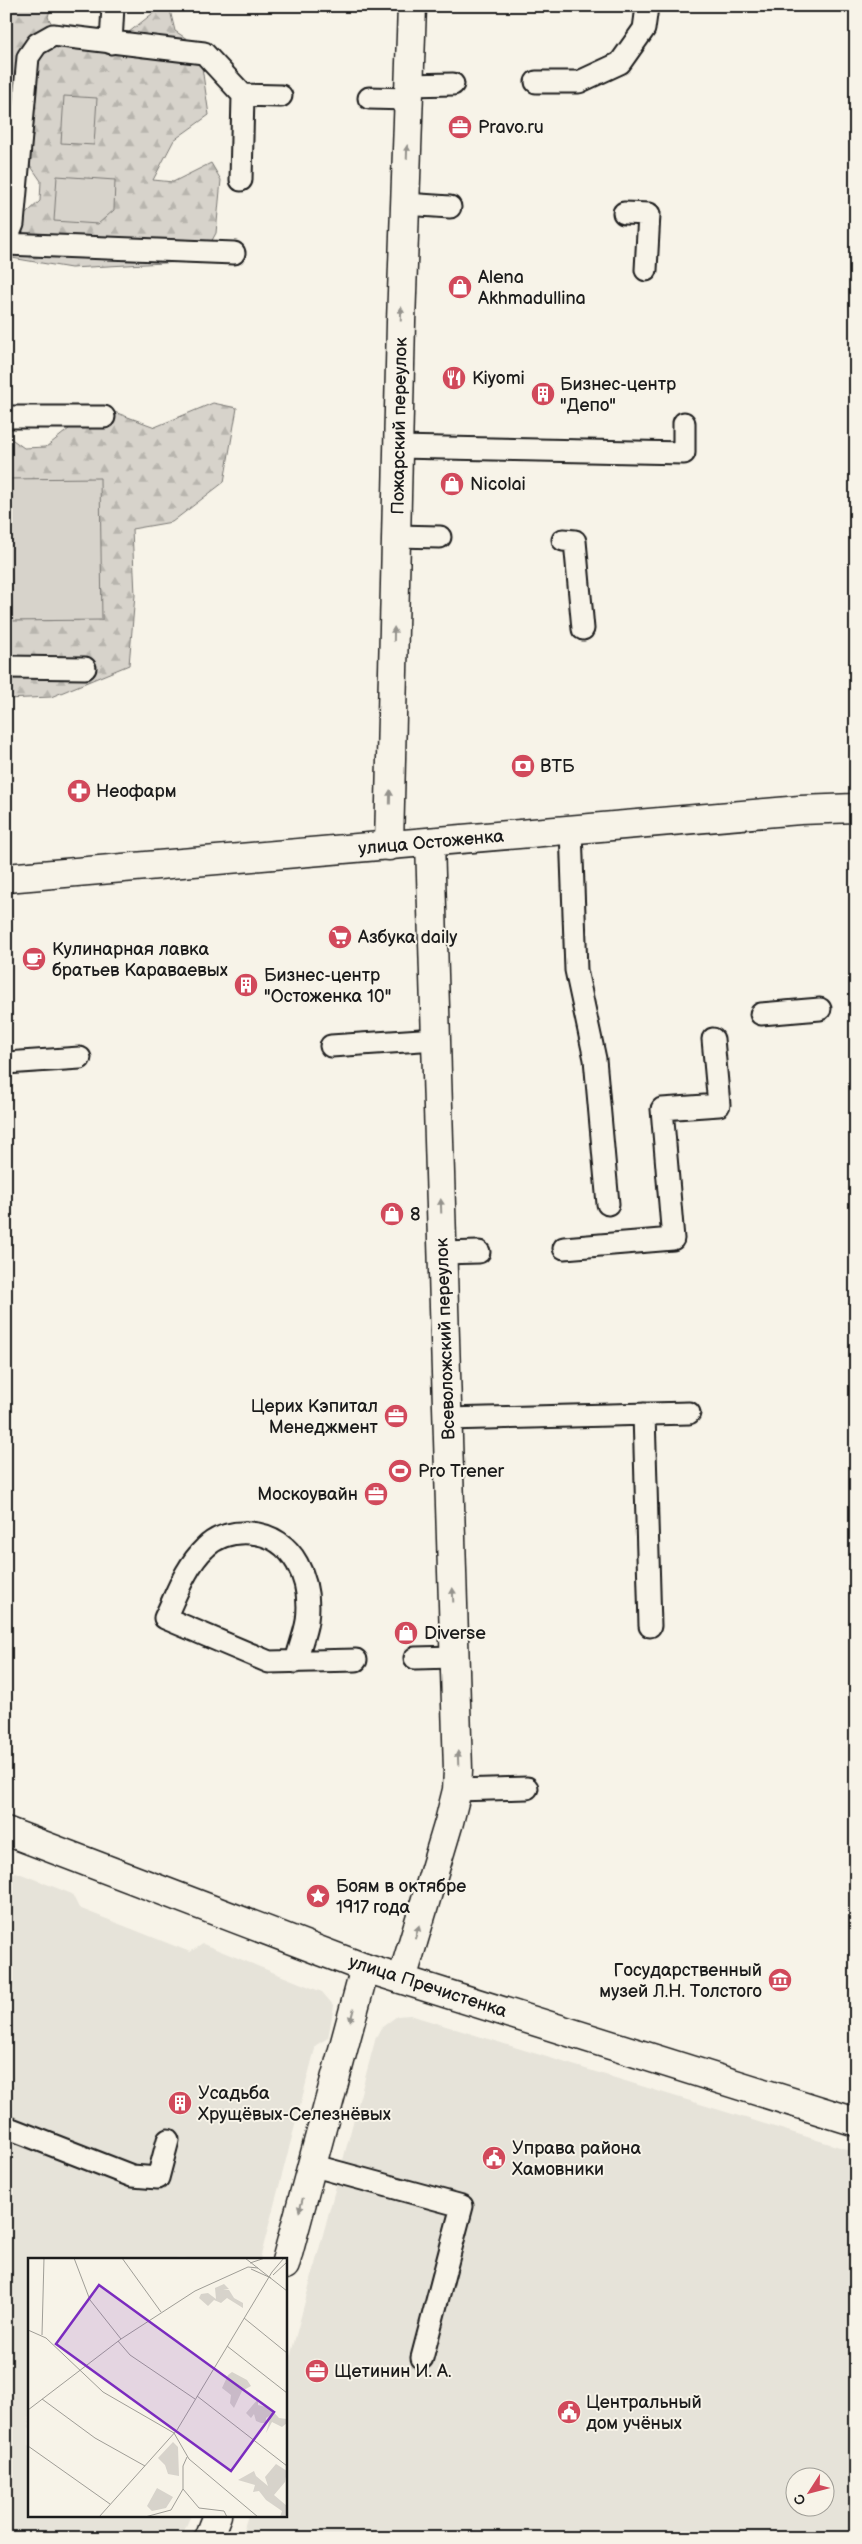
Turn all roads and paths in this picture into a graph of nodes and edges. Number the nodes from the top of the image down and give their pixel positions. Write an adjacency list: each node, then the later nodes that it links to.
1 (113, 6): 4 (lane)
2 (412, 6): 7 (street, Пожарский переулок)
3 (647, 7): 5 (lane)
4 (111, 43): 8 (lane); 15 (lane)
5 (536, 82)
6 (453, 84): 7 (lane)
7 (409, 92): 10 (lane); 12 (street, Пожарский переулок, one-way to 7)
8 (243, 95): 9 (lane); 11 (lane)
9 (281, 96)
10 (369, 98)
11 (242, 180)
12 (405, 204): 13 (lane); 21 (street, Пожарский переулок, one-way to 12)
13 (450, 206)
14 (624, 213): 17 (lane)
15 (6, 242): 16 (lane)
16 (234, 253)
17 (646, 270)
18 (6, 416): 19 (lane)
19 (104, 417)
20 (684, 423): 21 (lane)
21 (398, 447): 22 (street, Пожарский переулок)
22 (396, 536): 23 (lane); 31 (street, Пожарский переулок, one-way to 22)
23 (440, 537)
24 (563, 540): 25 (lane)
25 (583, 629)
26 (6, 667): 27 (lane)
27 (85, 668)
28 (856, 808): 29 (street, улица Остоженка)
29 (571, 830): 30 (street, улица Остоженка); 40 (lane)
30 (430, 842): 31 (street, улица Остоженка); 35 (street, Всеволожский переулок)
31 (389, 846): 32 (street, улица Остоженка)
32 (6, 878)
33 (820, 1009): 34 (lane)
34 (761, 1014)
35 (436, 1039): 37 (lane); 43 (street, Всеволожский переулок, one-way to 35)
36 (713, 1039): 41 (lane)
37 (332, 1046)
38 (80, 1058): 39 (lane)
39 (6, 1063)
40 (608, 1204)
41 (564, 1248)
42 (479, 1252): 43 (lane)
43 (442, 1253): 46 (street, Всеволожский переулок)
44 (688, 1413): 45 (lane)
45 (644, 1414): 46 (lane); 47 (lane)
46 (447, 1419): 48 (street, Всеволожский переулок, one-way to 46)
47 (650, 1626)
48 (455, 1657): 49 (lane); 53 (street, Всеволожский переулок, one-way to 48)
49 (415, 1658)
50 (356, 1660): 51 (lane)
51 (296, 1662): 51 (lane)
52 (527, 1788): 53 (lane)
53 (457, 1790): 56 (street, Всеволожский переулок, one-way to 53)
54 (6, 1831): 55 (street, улица Пречистенка)
55 (365, 1968): 56 (street, улица Пречистенка); 60 (street, one-way to 60)
56 (402, 1979): 57 (street, улица Пречистенка)
57 (856, 2122)
58 (6, 2127): 59 (lane)
59 (168, 2140)
60 (311, 2165): 61 (street, one-way to 61); 62 (lane)
61 (286, 2261)
62 (422, 2358)
63 (217, 2516): 64 (street)
64 (208, 2538)

